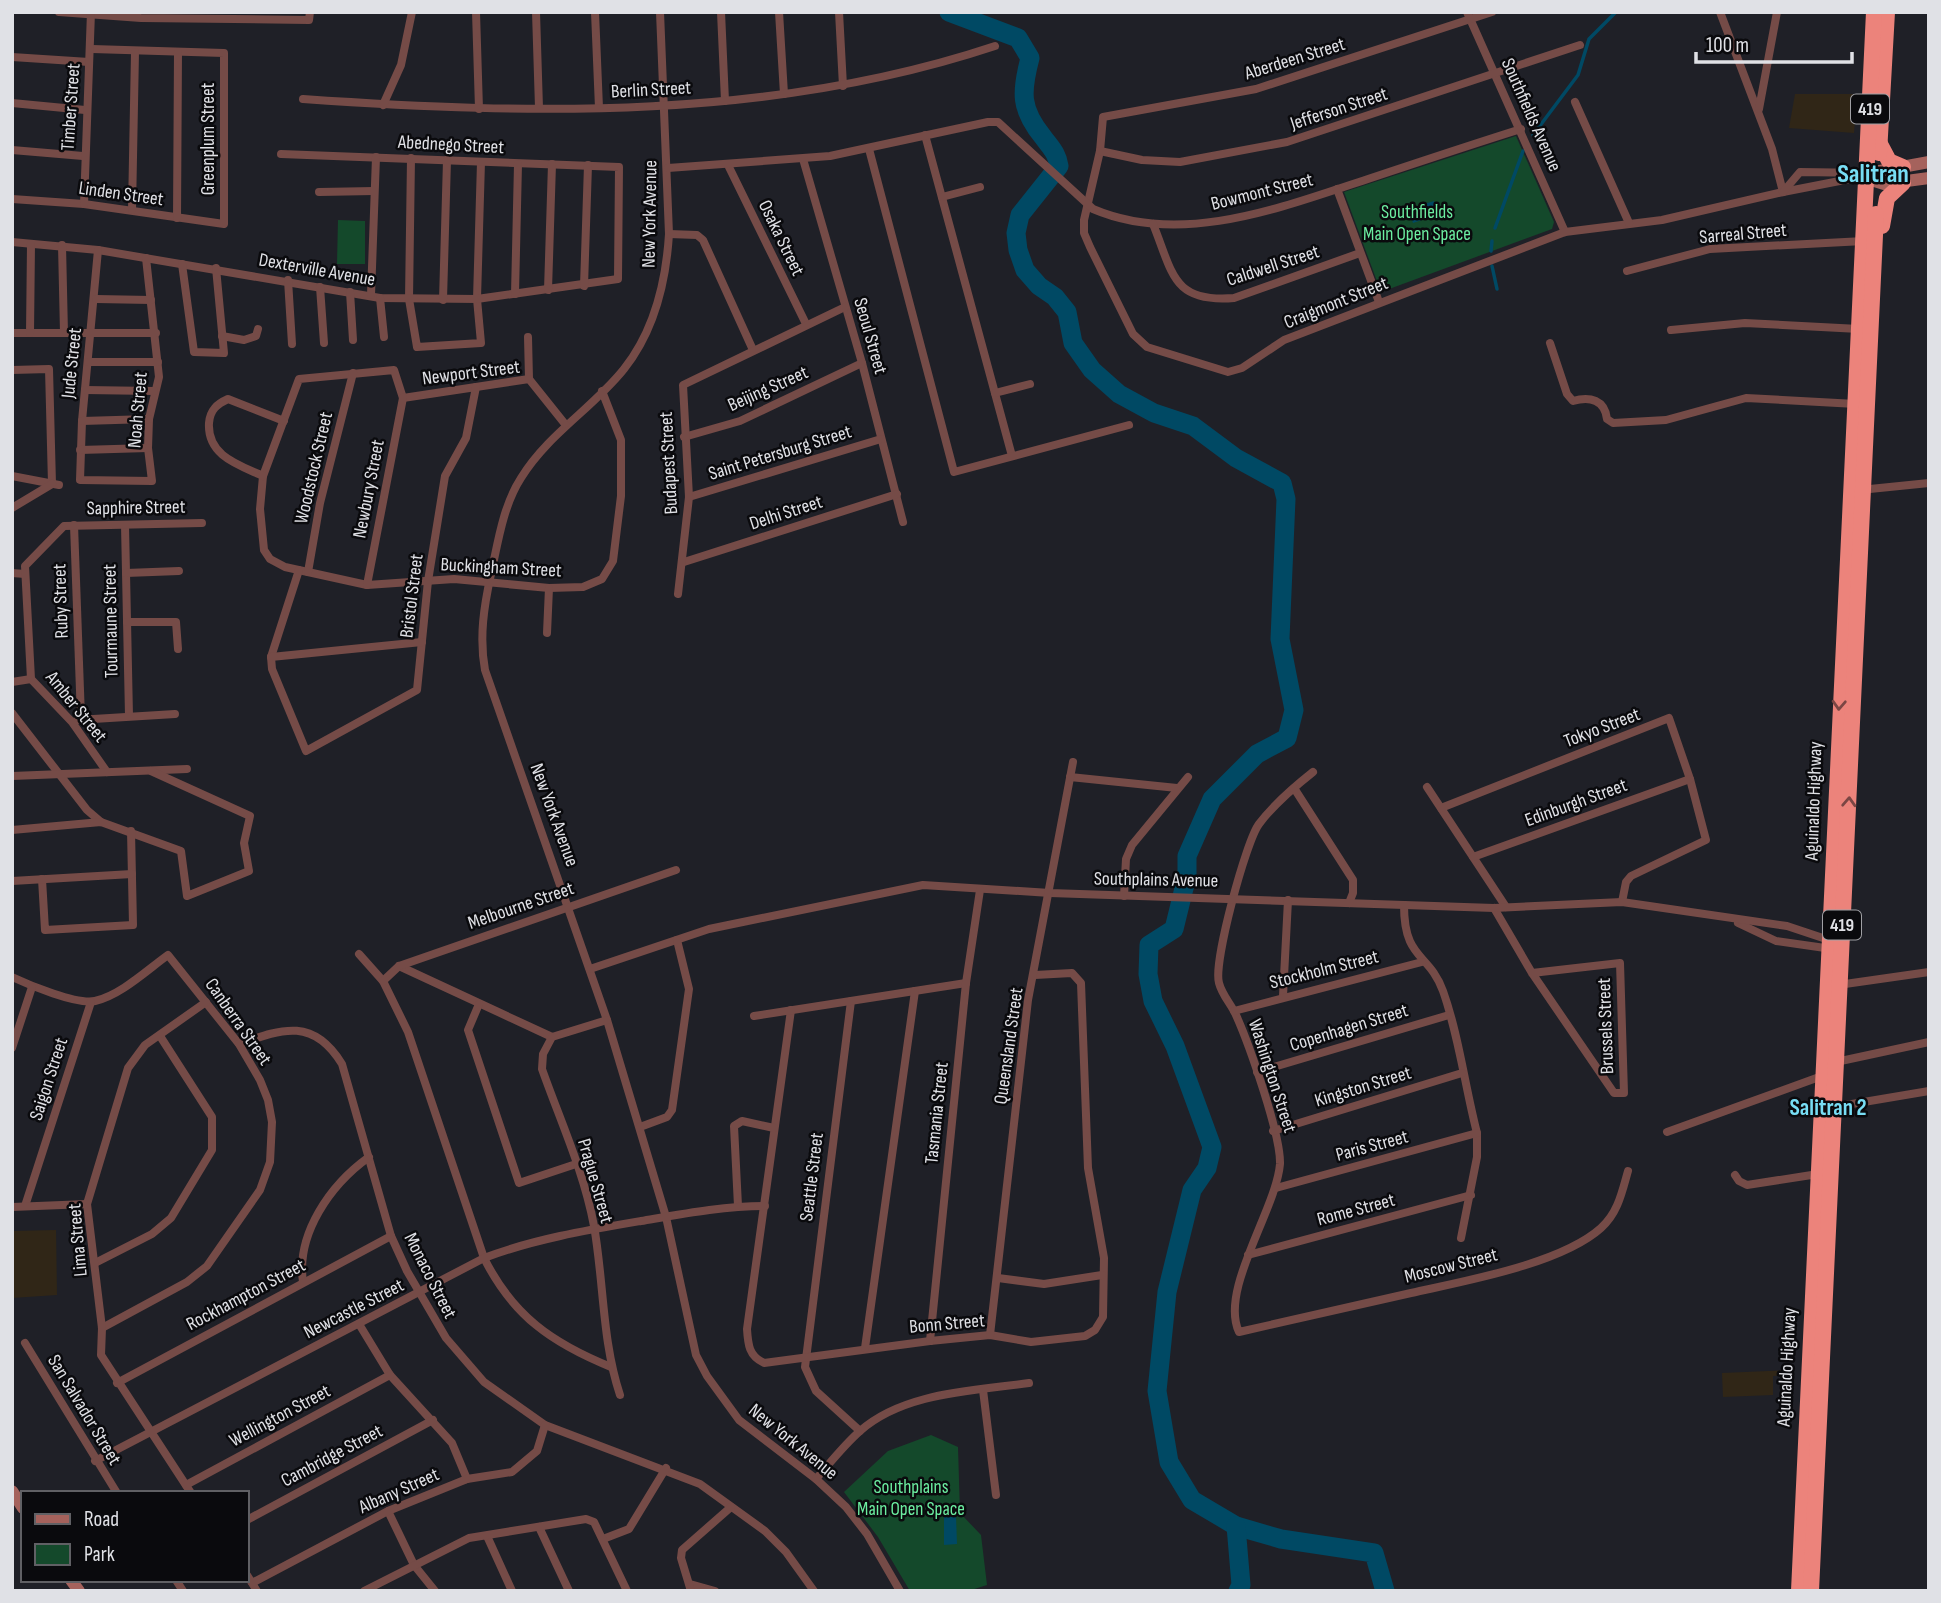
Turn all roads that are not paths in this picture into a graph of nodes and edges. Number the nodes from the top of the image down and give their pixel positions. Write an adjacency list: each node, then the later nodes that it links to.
1 (59, 12): 16 (street)
2 (310, 12): 17 (street)
3 (412, 12): 33 (street)
4 (476, 12): 37 (street)
5 (536, 12): 35 (street)
6 (595, 12): 36 (street)
7 (660, 12): 34 (street, New York Avenue)
8 (721, 12): 30 (street)
9 (779, 12): 28 (street)
10 (839, 12): 27 (street)
11 (1492, 12): 18 (street, Aberdeen Street)
12 (1720, 12): 39 (street)
13 (1777, 12): 39 (street)
14 (1874, 12): 61 (highway, Aguinaldo Highway / 419)
15 (1887, 12): 43 (highway, Aguinaldo Highway / 419)
16 (91, 14): 17 (street); 21 (street, Timber Street)
17 (141, 15)
18 (1469, 16): 26 (street, Southfields Avenue); 40 (street, Aberdeen Street)
19 (1580, 45): 26 (street, Jefferson Street)
20 (995, 46): 27 (street, Berlin Street)
21 (92, 49): 22 (street); 25 (street, Timber Street)
22 (135, 52): 23 (street); 72 (street)
23 (178, 52): 73 (street); 75 (street, Greenplum Street)
24 (12, 57): 25 (street)
25 (89, 62): 38 (street, Timber Street)
26 (1497, 75): 41 (street, Southfields Avenue); 46 (street, Jefferson Street)
27 (843, 86): 28 (street, Berlin Street)
28 (783, 94): 30 (street, Berlin Street)
29 (303, 99): 33 (street, Berlin Street)
30 (724, 101): 34 (street, Berlin Street)
31 (1576, 102): 74 (street)
32 (12, 103): 38 (street)
33 (383, 105): 37 (street, Berlin Street)
34 (665, 107): 36 (street, Berlin Street); 59 (street, New York Avenue)
35 (539, 108): 36 (street, Berlin Street); 37 (street, Berlin Street)
36 (599, 108)
37 (479, 109)
38 (85, 110): 48 (street, Timber Street)
39 (1758, 112): 67 (street)
40 (1103, 117): 46 (street, Craigmont Street)
41 (1521, 129): 64 (street, Bowmont Street); 77 (street, Southfields Avenue)
42 (925, 135): 44 (street, Bowmont Street); 68 (street); 70 (street, Bowmont Street)
43 (1880, 144): 60 (highway); 61 (highway, Aguinaldo Highway / 419)
44 (869, 149): 51 (street, Bowmont Street); 145 (street)
45 (12, 150): 48 (street)
46 (1100, 151): 70 (street, Craigmont Street)
47 (281, 155): 49 (street, Abednego Street)
48 (83, 156): 71 (street, Timber Street)
49 (376, 157): 50 (street, Abednego Street); 66 (street)
50 (411, 158): 52 (street, Abednego Street); 99 (street)
51 (803, 159): 58 (street, Bowmont Street); 104 (street, Seoul Street)
52 (447, 160): 53 (street, Abednego Street); 102 (street)
53 (481, 162): 55 (street, Abednego Street); 100 (street)
54 (1929, 162): 60 (main road)
55 (518, 164): 56 (street, Abednego Street); 96 (street)
56 (552, 164): 57 (street, Abednego Street); 94 (street)
57 (588, 165): 89 (street, Abednego Street); 92 (street)
58 (728, 165): 59 (street, Bowmont Street); 105 (street, Osaka Street)
59 (668, 168): 78 (street, New York Avenue)
60 (1903, 175): 61 (main road); 62 (main road); 91 (highway)
61 (1873, 177): 67 (street, Craigmont Street); 67 (street, Craigmont Street); 79 (highway, Aguinaldo Highway / 419); 91 (highway, Aguinaldo Highway / 419)
62 (1929, 178)
63 (980, 187): 68 (street)
64 (1337, 189): 76 (street, Bowmont Street); 84 (street)
65 (319, 191): 66 (street)
66 (374, 191): 97 (street)
67 (1783, 192): 74 (street, Craigmont Street)
68 (942, 197): 133 (street)
69 (12, 199): 71 (street, Linden Street)
70 (1086, 203): 76 (street, Bowmont Street); 103 (street, Craigmont Street)
71 (84, 204): 72 (street, Linden Street)
72 (132, 210): 73 (street, Linden Street)
73 (177, 218): 75 (street, Linden Street)
74 (1629, 223): 77 (street, Craigmont Street)
75 (224, 224)
76 (1153, 224): 84 (street, Caldwell Street)
77 (1565, 232): 103 (street, Craigmont Street)
78 (669, 234): 121 (street); 132 (street, New York Avenue)
79 (1864, 241): 88 (street, Sarreal Street); 107 (highway, Aguinaldo Highway / 419)
80 (12, 242): 81 (street, Dexterville Avenue)
81 (31, 244): 82 (street, Dexterville Avenue); 109 (street)
82 (62, 245): 83 (street, Dexterville Avenue); 110 (street)
83 (98, 250): 85 (street, Dexterville Avenue); 98 (street, Jude Street)
84 (1360, 253): 103 (street)
85 (146, 258): 86 (street, Dexterville Avenue); 101 (street, Noah Street)
86 (182, 264): 87 (street, Dexterville Avenue); 114 (street)
87 (216, 268): 90 (street, Dexterville Avenue); 114 (street)
88 (1627, 271)
89 (618, 279): 92 (street, Dexterville Avenue)
90 (288, 280): 93 (street, Dexterville Avenue); 120 (street)
91 (1874, 280): 135 (highway, Aguinaldo Highway / 419)
92 (584, 286): 94 (street, Dexterville Avenue)
93 (320, 287): 95 (street, Dexterville Avenue); 118 (street)
94 (548, 290): 96 (street, Dexterville Avenue)
95 (350, 292): 97 (street, Dexterville Avenue); 117 (street)
96 (515, 294): 100 (street, Dexterville Avenue)
97 (376, 297): 99 (street, Dexterville Avenue); 115 (street)
98 (96, 299): 101 (street); 111 (street, Jude Street)
99 (409, 299): 100 (street); 102 (street, Dexterville Avenue)
100 (477, 299): 102 (street, Dexterville Avenue)
101 (151, 300): 112 (street, Noah Street)
102 (443, 300)
103 (1378, 302)
104 (845, 307): 105 (street, Budapest Street); 124 (street, Seoul Street)
105 (806, 324): 121 (street, Budapest Street)
106 (258, 329): 114 (street)
107 (1859, 329): 108 (street); 135 (highway, Aguinaldo Highway / 419)
108 (1671, 330)
109 (30, 333): 110 (street); 113 (street)
110 (64, 333): 111 (street)
111 (90, 333): 112 (street); 122 (street, Jude Street)
112 (156, 333): 123 (street, Noah Street)
113 (12, 334)
114 (222, 336)
115 (384, 337)
116 (528, 337): 127 (street)
117 (353, 340)
118 (324, 343)
119 (1550, 343): 135 (street)
120 (292, 344)
121 (753, 350): 141 (street, Budapest Street)
122 (88, 362): 123 (street); 130 (street, Jude Street)
123 (158, 362): 131 (street, Noah Street)
124 (862, 363): 141 (street, Beijing Street); 142 (street, Seoul Street)
125 (12, 371): 150 (street)
126 (354, 373): 134 (street); 138 (street, Buckingham Street); 161 (street, Woodstock Street)
127 (528, 379): 129 (street, Newport Street); 139 (street, Newport Street)
128 (1030, 384): 133 (street)
129 (476, 387): 134 (street, Newport Street); 165 (street, Bristol Street)
130 (85, 390): 131 (street); 137 (street, Jude Street)
131 (154, 391): 136 (street, Noah Street)
132 (602, 391): 139 (street, New York Avenue); 168 (street, Buckingham Street)
133 (995, 393): 145 (street)
134 (403, 398): 167 (street, Newbury Street)
135 (1862, 404): 151 (highway, Aguinaldo Highway / 419)
136 (149, 419): 137 (street); 143 (street, Noah Street)
137 (82, 421): 144 (street, Jude Street)
138 (284, 421): 147 (street, Buckingham Street); 147 (street)
139 (565, 424): 166 (street, New York Avenue)
140 (1129, 425): 145 (street)
141 (684, 437): 153 (street, Budapest Street)
142 (881, 439): 152 (street, Seoul Street); 153 (street, Saint Petersburg Street)
143 (148, 448): 144 (street); 148 (street, Noah Street)
144 (80, 450): 148 (street, Jude Street)
145 (1012, 456)
146 (12, 476): 150 (street)
147 (263, 476): 161 (street, Buckingham Street)
148 (80, 480)
149 (1929, 483): 151 (street)
150 (55, 485): 154 (street)
151 (1857, 490): 217 (highway, Aguinaldo Highway / 419)
152 (897, 494): 155 (street, Seoul Street); 159 (street, Delhi Street)
153 (689, 497): 159 (street, Budapest Street)
154 (12, 508)
155 (904, 522)
156 (202, 523): 158 (street, Sapphire Street)
157 (74, 525): 158 (street, Sapphire Street); 164 (street, Sapphire Street); 180 (street, Ruby Street)
158 (125, 525): 163 (street, Tourmaune Street)
159 (684, 562): 169 (street, Budapest Street)
160 (179, 571): 163 (street)
161 (304, 571): 167 (street, Buckingham Street); 174 (street, Woodstock Street)
162 (12, 573): 164 (street)
163 (126, 573): 170 (street, Tourmaune Street)
164 (25, 574): 175 (street, Amber Street)
165 (428, 581): 166 (street, Buckingham Street); 167 (street, Buckingham Street); 172 (street, Bristol Street)
166 (489, 581): 168 (street, Buckingham Street); 211 (street, New York Avenue)
167 (367, 585)
168 (549, 588): 171 (street)
169 (678, 594)
170 (127, 622): 173 (street); 179 (street, Tourmaune Street)
171 (547, 634)
172 (422, 642): 174 (street); 174 (street, Bristol Street)
173 (178, 649)
174 (271, 657)
175 (31, 679): 176 (street); 181 (street, Amber Street)
176 (12, 682)
177 (12, 713): 187 (street)
178 (175, 714): 179 (street)
179 (129, 716): 180 (street)
180 (81, 718): 181 (street)
181 (72, 722): 185 (street, Amber Street)
182 (1073, 762): 189 (street, Queensland Street)
183 (187, 769): 184 (street)
184 (151, 771): 185 (street); 198 (street)
185 (107, 772): 187 (street)
186 (1313, 772): 194 (street, Washington Street)
187 (60, 775): 188 (street); 196 (street)
188 (12, 776)
189 (1070, 777): 193 (street); 205 (street, Queensland Street)
190 (1188, 777): 193 (street)
191 (1690, 779): 195 (street, Tokyo Street); 199 (street, Edinburgh Street); 209 (street, Tokyo Street)
192 (1427, 787): 195 (street)
193 (1177, 788): 206 (street)
194 (1294, 788): 207 (street, Washington Street); 210 (street)
195 (1441, 808): 199 (street)
196 (101, 822): 197 (street); 198 (street)
197 (12, 830)
198 (131, 831): 201 (street)
199 (1473, 857): 213 (street)
200 (676, 870): 211 (street, Melbourne Street)
201 (132, 873): 202 (street); 202 (street)
202 (43, 879): 203 (street)
203 (12, 881)
204 (980, 890): 205 (street, Southplains Avenue); 216 (street, Southplains Avenue); 227 (street, Tasmania Street)
205 (1050, 893): 206 (street, Southplains Avenue); 224 (street, Queensland Street)
206 (1124, 896): 207 (street, Southplains Avenue)
207 (1234, 897): 208 (street, Southplains Avenue); 237 (street, Washington Street)
208 (1288, 900): 210 (street, Southplains Avenue); 231 (street)
209 (1622, 902): 213 (street, Southplains Avenue); 215 (street, Southplains Avenue)
210 (1349, 903): 212 (street, Southplains Avenue)
211 (569, 905): 220 (street, Melbourne Street); 221 (street, New York Avenue)
212 (1404, 905): 214 (street, Southplains Avenue); 219 (street)
213 (1506, 907): 214 (street, Southplains Avenue)
214 (1494, 908): 223 (street)
215 (1731, 920): 217 (street, Southplains Avenue); 217 (street, Southplains Avenue)
216 (677, 940): 221 (street, Southplains Avenue); 252 (street)
217 (1833, 945): 228 (highway, Aguinaldo Highway / 419)
218 (359, 954): 226 (street)
219 (1422, 962): 231 (street, Stockholm Street); 238 (street)
220 (399, 966): 226 (street, Melbourne Street); 235 (street)
221 (590, 969): 240 (street, New York Avenue)
222 (1929, 972): 228 (street)
223 (1532, 973): 223 (street, Brussels Street)
224 (1035, 975): 276 (street, Bonn Street); 277 (street, Queensland Street)
225 (12, 976): 229 (street)
226 (383, 981): 274 (street)
227 (966, 983): 230 (street); 284 (street, Tasmania Street)
228 (1833, 985): 246 (highway, Aguinaldo Highway / 419); 249 (highway, Aguinaldo Highway / 419)
229 (32, 987): 233 (street); 245 (street)
230 (915, 991): 232 (street); 286 (street)
231 (1283, 996): 237 (street, Stockholm Street)
232 (850, 1001): 236 (street); 287 (street, Seattle Street)
233 (91, 1002): 234 (street, Canberra Street); 265 (street, Saigon Street)
234 (206, 1002): 241 (street, Lima Street); 244 (street, Canberra Street)
235 (479, 1004): 242 (street); 258 (street)
236 (791, 1010): 239 (street); 253 (street, Bonn Street)
237 (1234, 1011): 247 (street, Washington Street)
238 (1449, 1015): 247 (street, Copenhagen Street); 248 (street)
239 (754, 1016)
240 (607, 1020): 242 (street); 252 (street, New York Avenue)
241 (160, 1036): 264 (street, Lima Street); 275 (street)
242 (552, 1037): 258 (street, Prague Street)
243 (1929, 1042): 246 (street)
244 (239, 1044): 257 (street, Monaco Street); 281 (street, Canberra Street)
245 (12, 1048)
246 (1836, 1062): 251 (highway, Aguinaldo Highway / 419)
247 (1257, 1072): 254 (street, Washington Street)
248 (1462, 1073): 254 (street, Kingston Street); 256 (street)
249 (1822, 1076): 255 (street); 260 (highway, Aguinaldo Highway / 419)
250 (1929, 1091): 251 (street)
251 (1834, 1107): 323 (highway, Aguinaldo Highway / 419)
252 (640, 1127): 269 (street, New York Avenue)
253 (774, 1128): 266 (street); 267 (street, Bonn Street)
254 (1273, 1131): 262 (street, Washington Street)
255 (1667, 1132)
256 (1477, 1133): 262 (street, Paris Street); 263 (street)
257 (369, 1157): 271 (street, Monaco Street); 278 (street)
258 (576, 1164): 270 (street, Prague Street)
259 (1628, 1171): 282 (street, Moscow Street)
260 (1818, 1174): 261 (street); 322 (highway, Aguinaldo Highway / 419)
261 (1735, 1175)
262 (1276, 1188): 273 (street, Washington Street)
263 (1471, 1195): 272 (street); 273 (street, Rome Street)
264 (87, 1204): 265 (street); 275 (street, Lima Street)
265 (25, 1206): 268 (street)
266 (738, 1206): 267 (street, Newcastle Street); 269 (street, Newcastle Street)
267 (765, 1206): 287 (street, Bonn Street)
268 (12, 1207)
269 (666, 1217): 270 (street, Newcastle Street); 301 (street, New York Avenue)
270 (594, 1229): 274 (street, Newcastle Street); 288 (street, Prague Street)
271 (391, 1236): 278 (street, Rockhampton Street); 279 (street, Monaco Street)
272 (1461, 1238)
273 (1248, 1255): 282 (street, Washington Street)
274 (484, 1258): 279 (street, Newcastle Street); 288 (street)
275 (95, 1263): 281 (street, Lima Street)
276 (1102, 1275): 277 (street); 283 (street, Bonn Street)
277 (998, 1278): 283 (street, Queensland Street)
278 (303, 1282): 290 (street, Rockhampton Street)
279 (418, 1295): 280 (street, Newcastle Street); 295 (street, Monaco Street)
280 (359, 1324): 289 (street); 297 (street, Newcastle Street)
281 (102, 1328): 290 (street, Lima Street)
282 (1240, 1332)
283 (990, 1335): 284 (street, Bonn Street)
284 (930, 1341): 286 (street, Bonn Street)
285 (25, 1343): 298 (street, San Salvador Street)
286 (865, 1348): 287 (street, Bonn Street)
287 (805, 1357): 296 (street)
288 (611, 1367): 293 (street, Prague Street)
289 (390, 1375): 294 (street); 302 (street, Wellington Street)
290 (117, 1383): 297 (street, Lima Street)
291 (1029, 1383): 292 (street)
292 (983, 1390): 296 (street); 304 (street)
293 (620, 1395)
294 (433, 1420): 300 (street); 307 (street, Cambridge Street)
295 (545, 1425): 299 (street, Monaco Street); 300 (street, Albany Street)
296 (860, 1431): 301 (street)
297 (150, 1432): 298 (street, Newcastle Street); 302 (street, Lima Street)
298 (95, 1461): 303 (street, San Salvador Street)
299 (666, 1468): 305 (street, Monaco Street); 310 (street)
300 (467, 1479): 306 (street, Albany Street)
301 (816, 1479): 321 (street, New York Avenue)
302 (189, 1489)
303 (116, 1491)
304 (996, 1495)
305 (731, 1507): 313 (street); 320 (street, Monaco Street)
306 (388, 1511): 311 (street); 312 (street, Albany Street)
307 (248, 1519)
308 (539, 1527): 309 (street); 310 (street); 317 (street)
309 (487, 1536): 311 (street); 316 (street)
310 (603, 1539): 318 (street)
311 (414, 1565): 314 (street); 315 (street)
312 (252, 1583)
313 (691, 1587): 319 (street)
314 (364, 1591)
315 (435, 1591)
316 (512, 1591)
317 (569, 1591)
318 (627, 1591)
319 (715, 1591)
320 (814, 1591)
321 (900, 1591)
322 (1798, 1591)
323 (1811, 1591)

